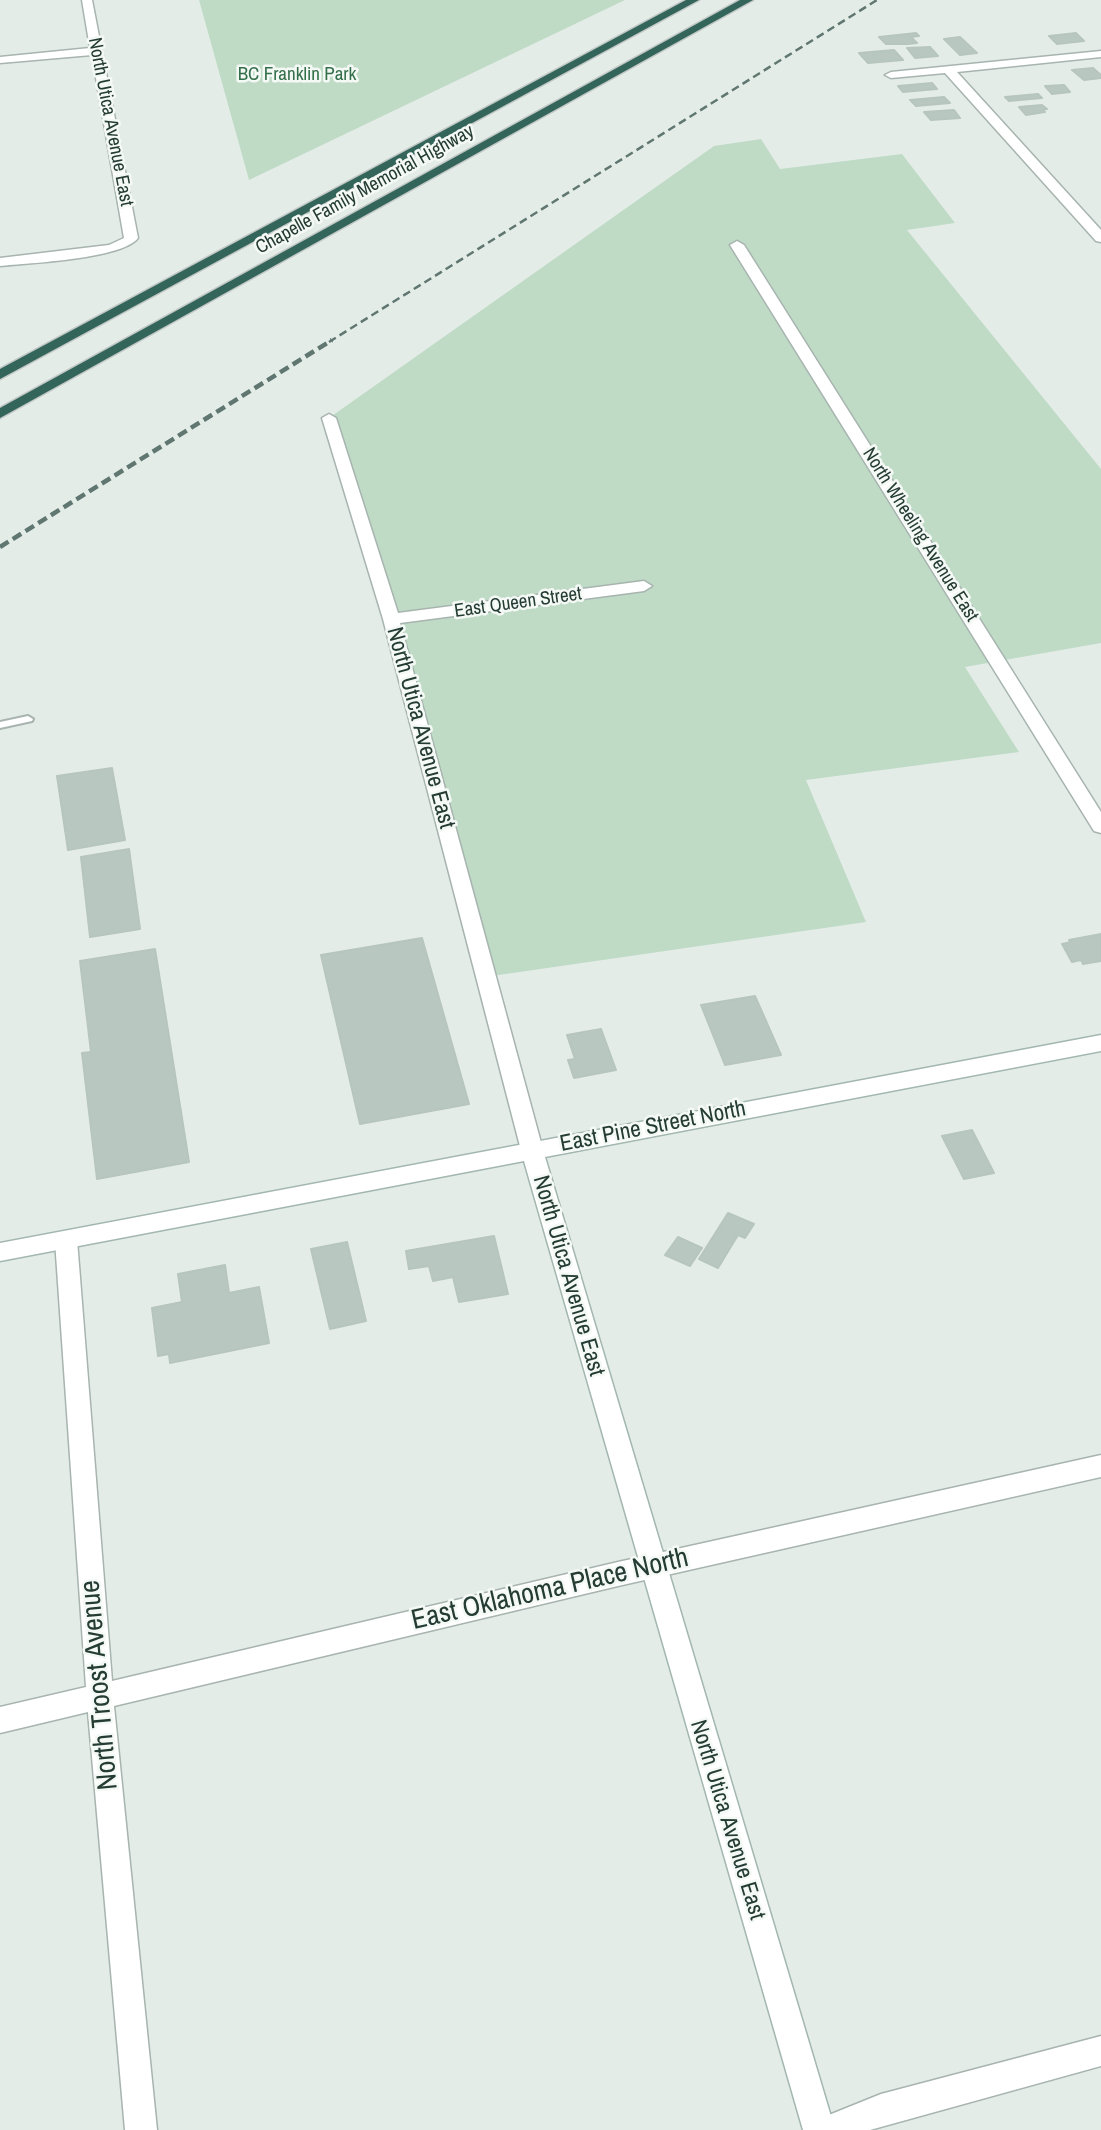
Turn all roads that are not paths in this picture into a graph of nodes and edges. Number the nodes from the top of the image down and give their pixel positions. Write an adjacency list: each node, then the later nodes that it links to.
1 (87, 0): 4 (street, North Utica Avenue East)
2 (694, 0): 12 (highway, Chapelle Family Memorial Highway)
3 (748, 0): 13 (highway, Chapelle Family Memorial Highway)
4 (97, 51): 6 (street); 11 (street, North Utica Avenue East)
5 (1101, 54): 7 (street)
6 (0, 60)
7 (948, 69): 8 (street); 9 (street)
8 (891, 75)
9 (1101, 238)
10 (737, 245): 19 (street, North Wheeling Avenue East)
11 (0, 261)
12 (0, 375)
13 (0, 414)
14 (330, 418): 16 (street, North Utica Avenue East)
15 (644, 586): 16 (street, East Queen Street)
16 (391, 620): 21 (street, North Utica Avenue East)
17 (28, 719): 18 (lane)
18 (0, 725)
19 (1101, 827)
20 (1101, 1044): 21 (street, East Pine Street North)
21 (532, 1150): 22 (street, East Pine Street North); 25 (street, North Utica Avenue East)
22 (66, 1240): 23 (street, East Pine Street North); 26 (street, North Troost Avenue)
23 (0, 1252)
24 (1101, 1466): 25 (street, East Oklahoma Place North)
25 (652, 1566): 26 (street, East Oklahoma Place North); 30 (street, North Utica Avenue East)
26 (100, 1698): 27 (street, East Oklahoma Place North); 29 (street, North Troost Avenue)
27 (0, 1720)
28 (1101, 2051): 31 (street)
29 (141, 2130)
30 (819, 2130)
31 (830, 2130)

